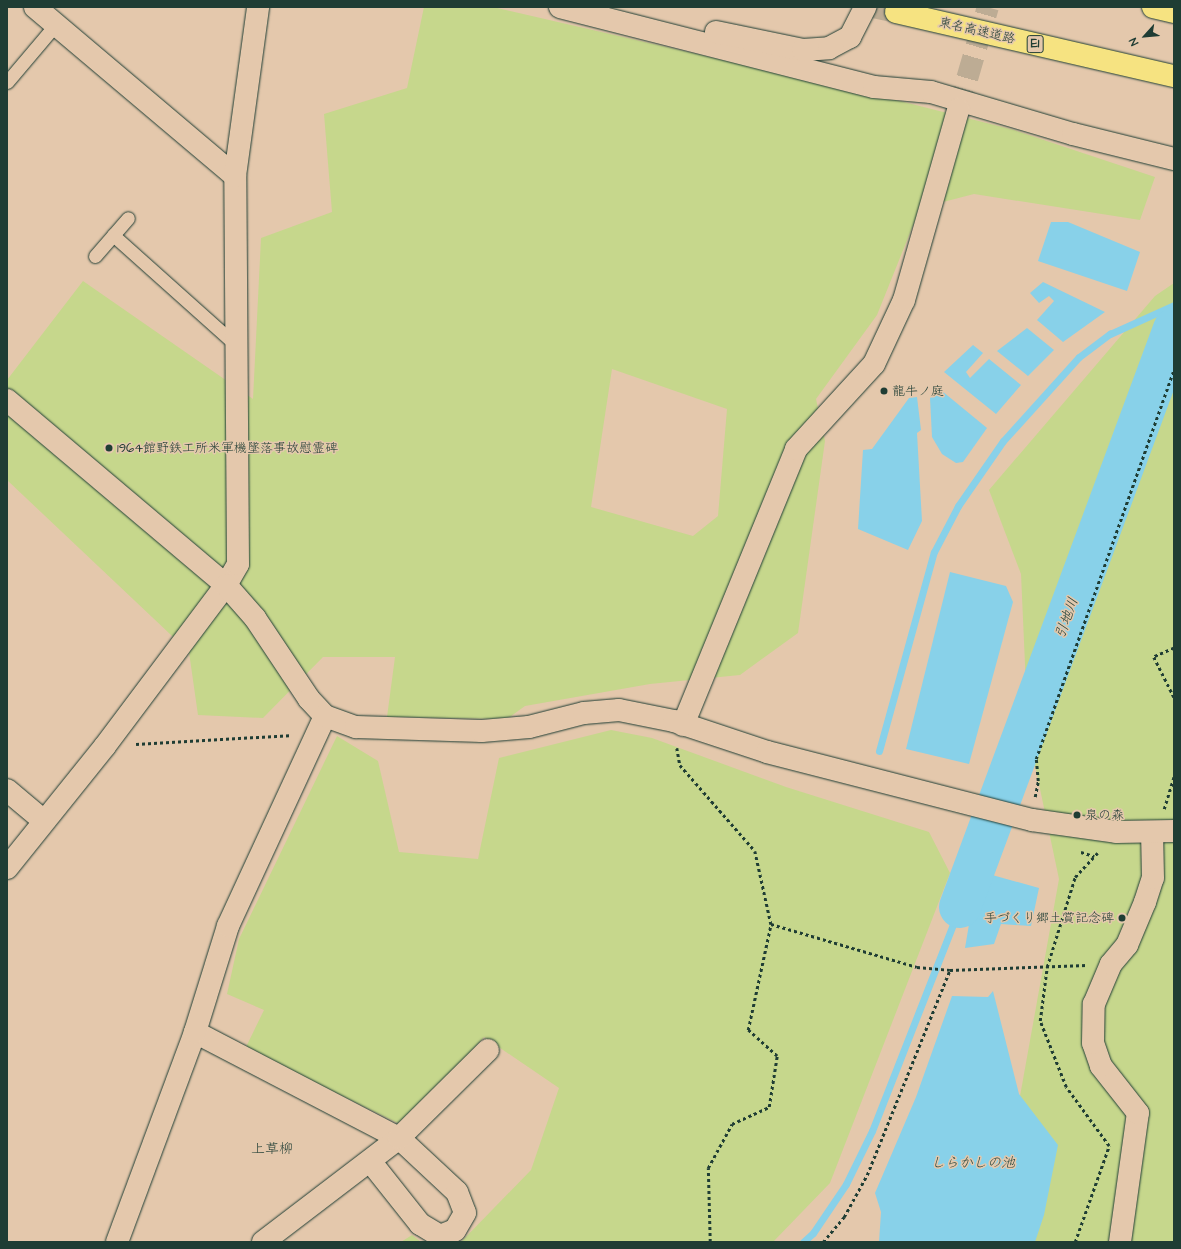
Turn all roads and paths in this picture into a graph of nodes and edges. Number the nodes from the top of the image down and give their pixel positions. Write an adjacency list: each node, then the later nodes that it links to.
1 (36, 7): 9 (street)
2 (258, 7): 14 (street)
3 (560, 7): 8 (street)
4 (865, 7): 8 (street)
5 (1153, 7): 7 (highway)
6 (896, 12): 10 (highway, 東名高速道路 / E1)
7 (1174, 12)
8 (624, 23): 13 (street)
9 (56, 24): 11 (lane); 14 (street)
10 (1174, 76)
11 (7, 82)
12 (958, 110): 24 (street)
13 (1174, 159)
14 (235, 176): 18 (street)
15 (128, 218): 16 (lane)
16 (113, 235): 17 (lane); 18 (lane)
17 (95, 256)
18 (236, 345): 21 (street)
19 (1174, 370): 29 (path)
20 (7, 400): 21 (street)
21 (226, 585): 25 (street); 26 (street)
22 (1174, 648): 23 (path)
23 (1174, 696)
24 (679, 723): 25 (street); 33 (street); 35 (path)
25 (320, 725): 26 (path); 38 (street)
26 (105, 746): 31 (street)
27 (1174, 776): 30 (path)
28 (7, 790): 31 (street)
29 (1034, 804)
30 (1163, 810)
31 (44, 821): 34 (street)
32 (1174, 831): 33 (street)
33 (1152, 832): 36 (street)
34 (7, 868)
35 (771, 924): 37 (path); 44 (path)
36 (1111, 964): 37 (path); 46 (street)
37 (950, 970): 45 (path)
38 (195, 1032): 40 (street); 42 (street)
39 (488, 1050): 40 (street)
40 (399, 1138): 41 (street); 41 (street)
41 (370, 1161): 43 (street)
42 (117, 1242)
43 (263, 1242)
44 (710, 1242)
45 (823, 1242)
46 (1120, 1242)

